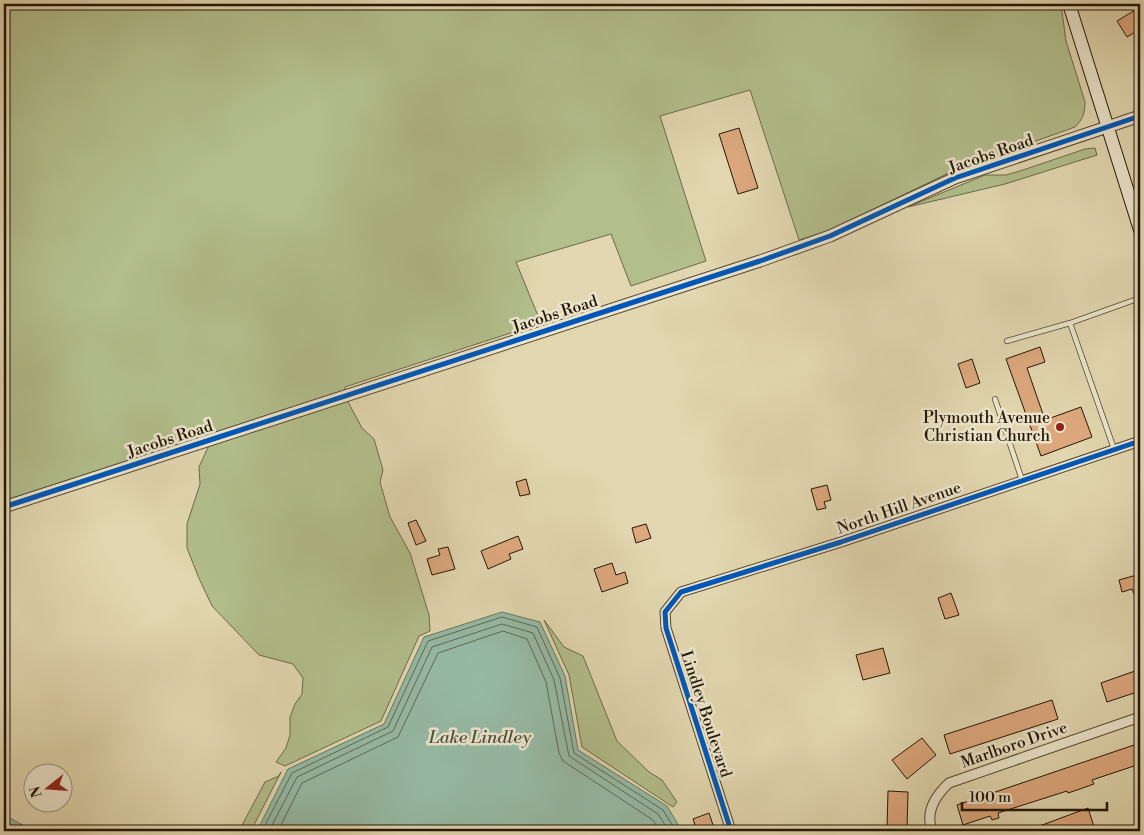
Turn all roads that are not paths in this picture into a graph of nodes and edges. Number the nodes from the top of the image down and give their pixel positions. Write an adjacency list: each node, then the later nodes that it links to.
1 (1069, 4): 3 (main road)
2 (1140, 116): 3 (street)
3 (1107, 127): 4 (main road); 12 (street, Jacobs Road)
4 (1140, 230)
5 (1140, 298): 6 (lane)
6 (1070, 323): 7 (lane); 10 (lane)
7 (1007, 341)
8 (995, 399): 11 (lane)
9 (1140, 441): 10 (street, North Hill Avenue)
10 (1114, 450): 11 (street, North Hill Avenue)
11 (1022, 480): 13 (street, North Hill Avenue)
12 (4, 506)
13 (670, 604): 15 (street, Lindley Boulevard)
14 (1140, 717): 16 (street, Marlboro Drive)
15 (731, 831)
16 (932, 831)

